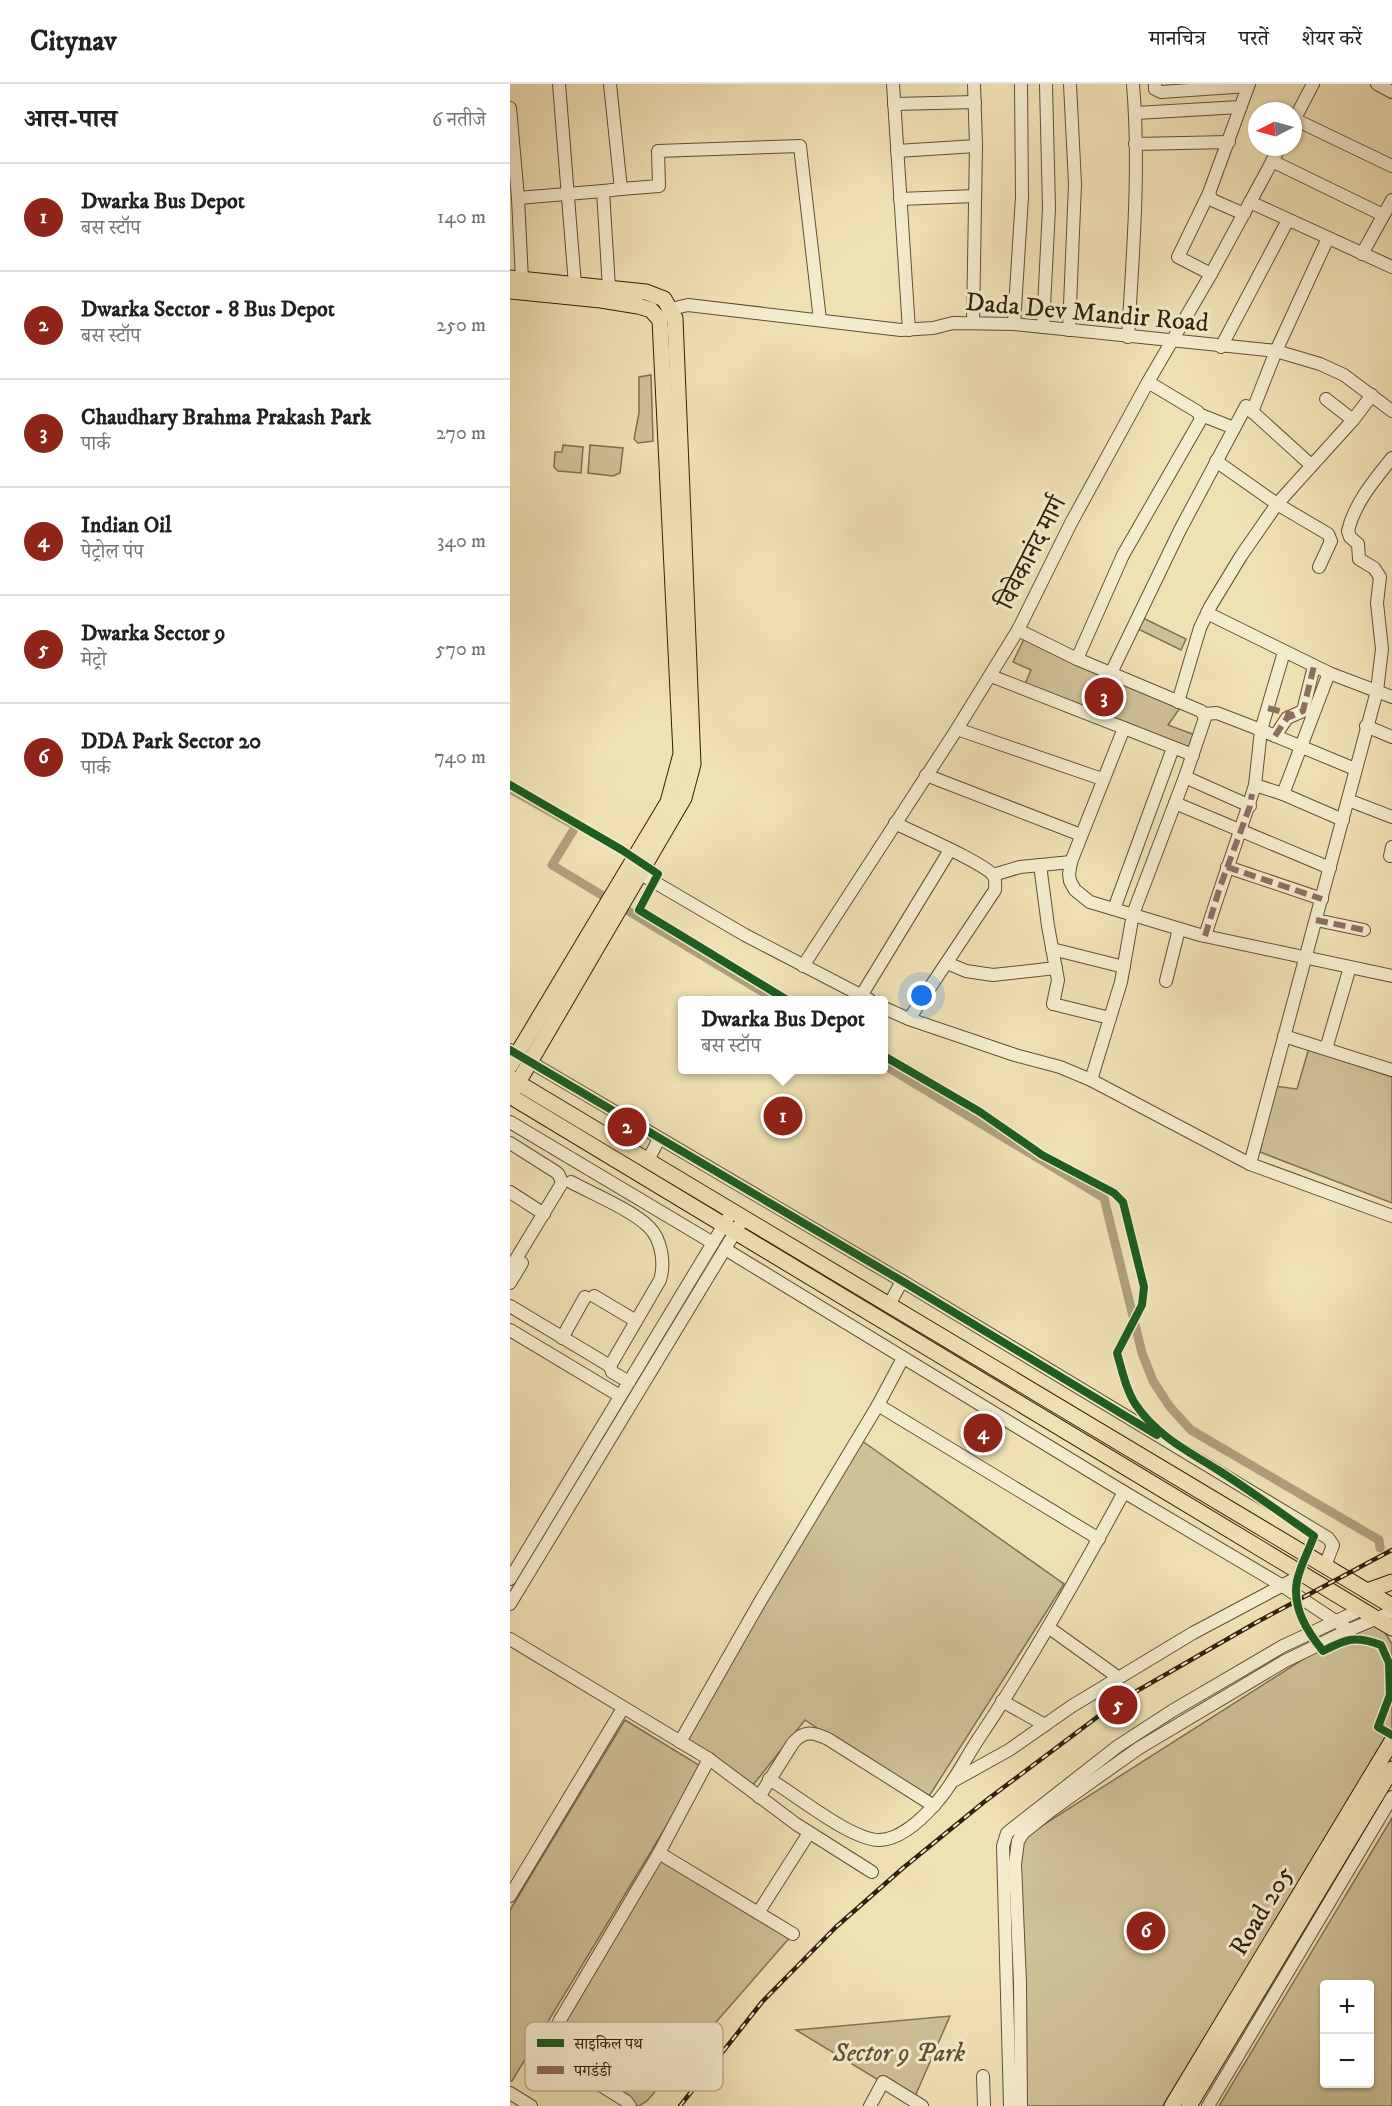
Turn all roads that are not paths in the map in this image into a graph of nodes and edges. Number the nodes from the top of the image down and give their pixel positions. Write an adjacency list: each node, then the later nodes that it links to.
1 (559, 84): 32 (street)
2 (610, 84): 29 (street)
3 (893, 84): 16 (street)
4 (974, 84): 15 (street)
5 (1021, 84): 51 (street)
6 (1046, 84): 52 (street)
7 (1070, 84): 54 (street)
8 (1133, 84): 20 (street)
9 (1155, 84): 13 (street)
10 (1313, 84): 17 (street)
11 (1377, 84): 14 (street)
12 (1249, 85): 13 (street); 18 (street)
13 (1195, 86)
14 (1392, 92)
15 (975, 102): 16 (street); 24 (street)
16 (894, 104): 25 (street)
17 (1302, 105)
18 (1240, 107): 20 (street); 22 (street)
19 (510, 108): 34 (street)
20 (1136, 113): 23 (street)
21 (1302, 125): 28 (street)
22 (1229, 142): 23 (street); 31 (street)
23 (1135, 144): 55 (street)
24 (976, 146): 25 (street); 33 (street)
25 (897, 151): 35 (street)
26 (1275, 156): 27 (street, विवेकानंद मार्ग)
27 (1272, 161): 37 (street, विवेकानंद मार्ग); 38 (street)
28 (1392, 166)
29 (621, 189): 30 (street); 49 (street)
30 (603, 191): 32 (street); 46 (street)
31 (1209, 193): 37 (street); 43 (street)
32 (568, 194): 34 (street); 45 (street)
33 (975, 196): 35 (street); 50 (street)
34 (518, 198): 44 (street)
35 (900, 199): 53 (street)
36 (1392, 200): 38 (street)
37 (1247, 208): 39 (street); 43 (street, विवेकानंद मार्ग)
38 (1383, 215): 41 (street)
39 (1288, 220): 40 (street); 57 (street)
40 (1328, 238): 41 (street); 58 (street)
41 (1362, 254): 42 (street)
42 (1392, 267)
43 (1211, 274): 56 (street, विवेकानंद मार्ग)
44 (516, 279): 45 (main road)
45 (575, 285): 46 (main road)
46 (609, 288): 48 (main road)
47 (510, 291): 48 (main road)
48 (666, 315): 49 (street, Dada Dev Mandir Road); 114 (main road)
49 (820, 320): 53 (street, Dada Dev Mandir Road)
50 (973, 323): 51 (street, Dada Dev Mandir Road); 53 (street, Dada Dev Mandir Road)
51 (1014, 324): 52 (street, Dada Dev Mandir Road)
52 (1043, 327): 54 (street, Dada Dev Mandir Road)
53 (909, 330)
54 (1070, 330): 55 (street, Dada Dev Mandir Road)
55 (1128, 337): 56 (street, Dada Dev Mandir Road)
56 (1172, 340): 57 (street, Dada Dev Mandir Road); 59 (street, विवेकानंद मार्ग)
57 (1221, 347): 58 (street, Dada Dev Mandir Road)
58 (1276, 351): 60 (street, Dada Dev Mandir Road); 63 (street)
59 (1148, 382): 64 (street); 73 (street, विवेकानंद मार्ग)
60 (1372, 395): 62 (street, Dada Dev Mandir Road); 65 (street)
61 (1326, 399): 65 (street)
62 (1392, 411)
63 (1252, 412): 66 (street); 69 (street)
64 (1201, 415): 66 (street); 75 (street)
65 (1353, 420): 69 (street)
66 (1234, 428): 68 (street)
67 (1392, 458): 80 (street)
68 (1216, 461): 70 (street); 77 (street)
69 (1311, 465): 70 (street)
70 (1277, 504): 71 (street); 72 (street)
71 (1319, 567)
72 (1206, 613): 74 (street); 82 (street)
73 (1018, 630): 75 (street); 79 (street, विवेकानंद मार्ग)
74 (1284, 652): 76 (street); 83 (street)
75 (1077, 658): 77 (street)
76 (1314, 666): 78 (street); 85 (street)
77 (1111, 673): 82 (street)
78 (1329, 673): 80 (street); 92 (street)
79 (991, 676): 87 (street); 88 (street, विवेकानंद मार्ग)
80 (1377, 691): 81 (street); 86 (street)
81 (1392, 697)
82 (1178, 702): 84 (street)
83 (1268, 708): 85 (street); 89 (street)
84 (1204, 714): 89 (street); 94 (street)
85 (1293, 715): 90 (street)
86 (1366, 726): 91 (street); 95 (street)
87 (1124, 728): 93 (street); 98 (street)
88 (957, 729): 96 (street, विवेकानंद मार्ग); 98 (street)
89 (1261, 730): 90 (street); 99 (street)
90 (1275, 736): 92 (street)
91 (1392, 737)
92 (1302, 746): 95 (street); 100 (street)
93 (1173, 748): 94 (street); 117 (street)
94 (1193, 755): 97 (street)
95 (1355, 769): 101 (street)
96 (926, 775): 106 (street, विवेकानंद मार्ग); 108 (street)
97 (1185, 777): 102 (street); 103 (street)
98 (1102, 779): 108 (street)
99 (1255, 785): 100 (street); 103 (street)
100 (1284, 794): 105 (street)
101 (1348, 800): 104 (street); 105 (street)
102 (1175, 803): 107 (street); 118 (street)
103 (1250, 806): 107 (street)
104 (1392, 817)
105 (1343, 820): 113 (street)
106 (895, 824): 109 (street); 126 (street, विवेकानंद मार्ग)
107 (1240, 829): 112 (street); 113 (street)
108 (1081, 835): 110 (street)
109 (950, 850): 115 (street); 133 (street)
110 (1071, 862): 111 (street); 117 (street)
111 (1040, 865): 115 (street); 123 (street)
112 (1227, 867): 116 (street); 122 (street)
113 (1330, 868): 116 (street)
114 (634, 870): 126 (street); 139 (main road); 140 (main road)
115 (993, 875): 125 (street)
116 (1322, 899): 119 (street)
117 (1114, 909): 118 (street)
118 (1133, 914): 120 (street); 127 (street)
119 (1316, 920): 121 (street); 124 (street)
120 (1179, 928): 122 (street); 131 (street)
121 (1364, 930)
122 (1205, 936): 124 (street)
123 (1052, 949): 127 (street); 128 (street)
124 (1305, 958): 129 (street); 137 (street)
125 (947, 963): 128 (street); 136 (street)
126 (803, 966): 132 (street)
127 (1124, 967): 135 (street)
128 (1056, 968): 135 (street)
129 (1350, 968): 130 (street); 138 (street)
130 (1392, 976)
131 (1166, 981)
132 (861, 996)
133 (866, 996)
134 (888, 1010): 136 (street)
135 (1110, 1018): 142 (street)
136 (909, 1019): 142 (street)
137 (1284, 1036): 138 (street); 148 (street)
138 (1326, 1049): 141 (street)
139 (512, 1057): 140 (street)
140 (530, 1063): 143 (main road); 145 (street)
141 (1392, 1071)
142 (1091, 1080): 148 (street)
143 (512, 1088): 147 (main road); 155 (main road)
144 (510, 1122): 149 (street)
145 (659, 1139): 147 (street); 160 (street)
146 (510, 1143): 152 (street)
147 (648, 1160): 155 (main road)
148 (1250, 1164): 154 (street)
149 (582, 1165): 150 (street); 153 (street)
150 (571, 1182): 156 (street); 161 (street)
151 (510, 1192): 152 (street)
152 (544, 1214): 159 (street)
153 (664, 1214): 156 (street); 157 (street)
154 (1392, 1216)
155 (734, 1221): 157 (street); 158 (street); 162 (main road); 171 (main road)
156 (652, 1231): 164 (street)
157 (713, 1243): 169 (street)
158 (725, 1249): 167 (street); 182 (street)
159 (510, 1269)
160 (902, 1281): 162 (street); 176 (street)
161 (510, 1283)
162 (889, 1305): 176 (main road)
163 (510, 1306): 166 (street)
164 (636, 1321): 166 (street); 168 (street)
165 (510, 1330): 170 (street)
166 (560, 1336): 168 (street)
167 (903, 1358): 172 (street); 173 (street)
168 (610, 1366): 169 (street)
169 (629, 1382): 170 (street)
170 (620, 1396): 178 (street)
171 (1019, 1403): 173 (street); 177 (main road)
172 (878, 1405): 175 (street); 196 (street)
173 (1010, 1422): 174 (street)
174 (1124, 1492): 175 (street); 180 (street)
175 (1099, 1539): 187 (street)
176 (1325, 1566): 181 (main road)
177 (1302, 1575): 180 (street); 184 (main road)
178 (510, 1579)
179 (1392, 1582): 181 (main road)
180 (1281, 1585): 185 (street); 191 (street)
181 (1367, 1591): 183 (main road)
182 (510, 1604)
183 (1392, 1605)
184 (1360, 1610): 185 (street); 186 (main road)
185 (1337, 1621): 188 (street); 219 (street)
186 (1387, 1621): 188 (street); 190 (main road)
187 (1048, 1627): 191 (street); 192 (street)
188 (1349, 1630): 220 (street)
189 (510, 1640): 193 (street)
190 (1392, 1640)
191 (1119, 1677): 194 (street)
192 (1002, 1701): 194 (street); 200 (street)
193 (623, 1708): 196 (street); 207 (street)
194 (1045, 1725): 200 (street)
195 (1392, 1741): 221 (main road, Road 205)
196 (680, 1742): 197 (street)
197 (709, 1760): 201 (street); 205 (street)
198 (1392, 1769): 222 (main road, Road 205)
199 (769, 1779): 201 (street); 203 (street); 203 (street)
200 (954, 1781): 203 (street)
201 (759, 1797): 204 (street)
202 (1392, 1797): 223 (street)
203 (934, 1806)
204 (809, 1833): 206 (street); 208 (street)
205 (659, 1853): 208 (street); 210 (street)
206 (872, 1872)
207 (510, 1896)
208 (758, 1913): 209 (street)
209 (793, 1934)
210 (559, 2022)
211 (983, 2076): 218 (street)
212 (610, 2091): 215 (street)
213 (510, 2093): 214 (street)
214 (531, 2106)
215 (630, 2106)
216 (870, 2106): 217 (street)
217 (922, 2106)
218 (984, 2106)
219 (1010, 2106)
220 (1022, 2106)
221 (1172, 2106)
222 (1189, 2106)
223 (1208, 2106)

